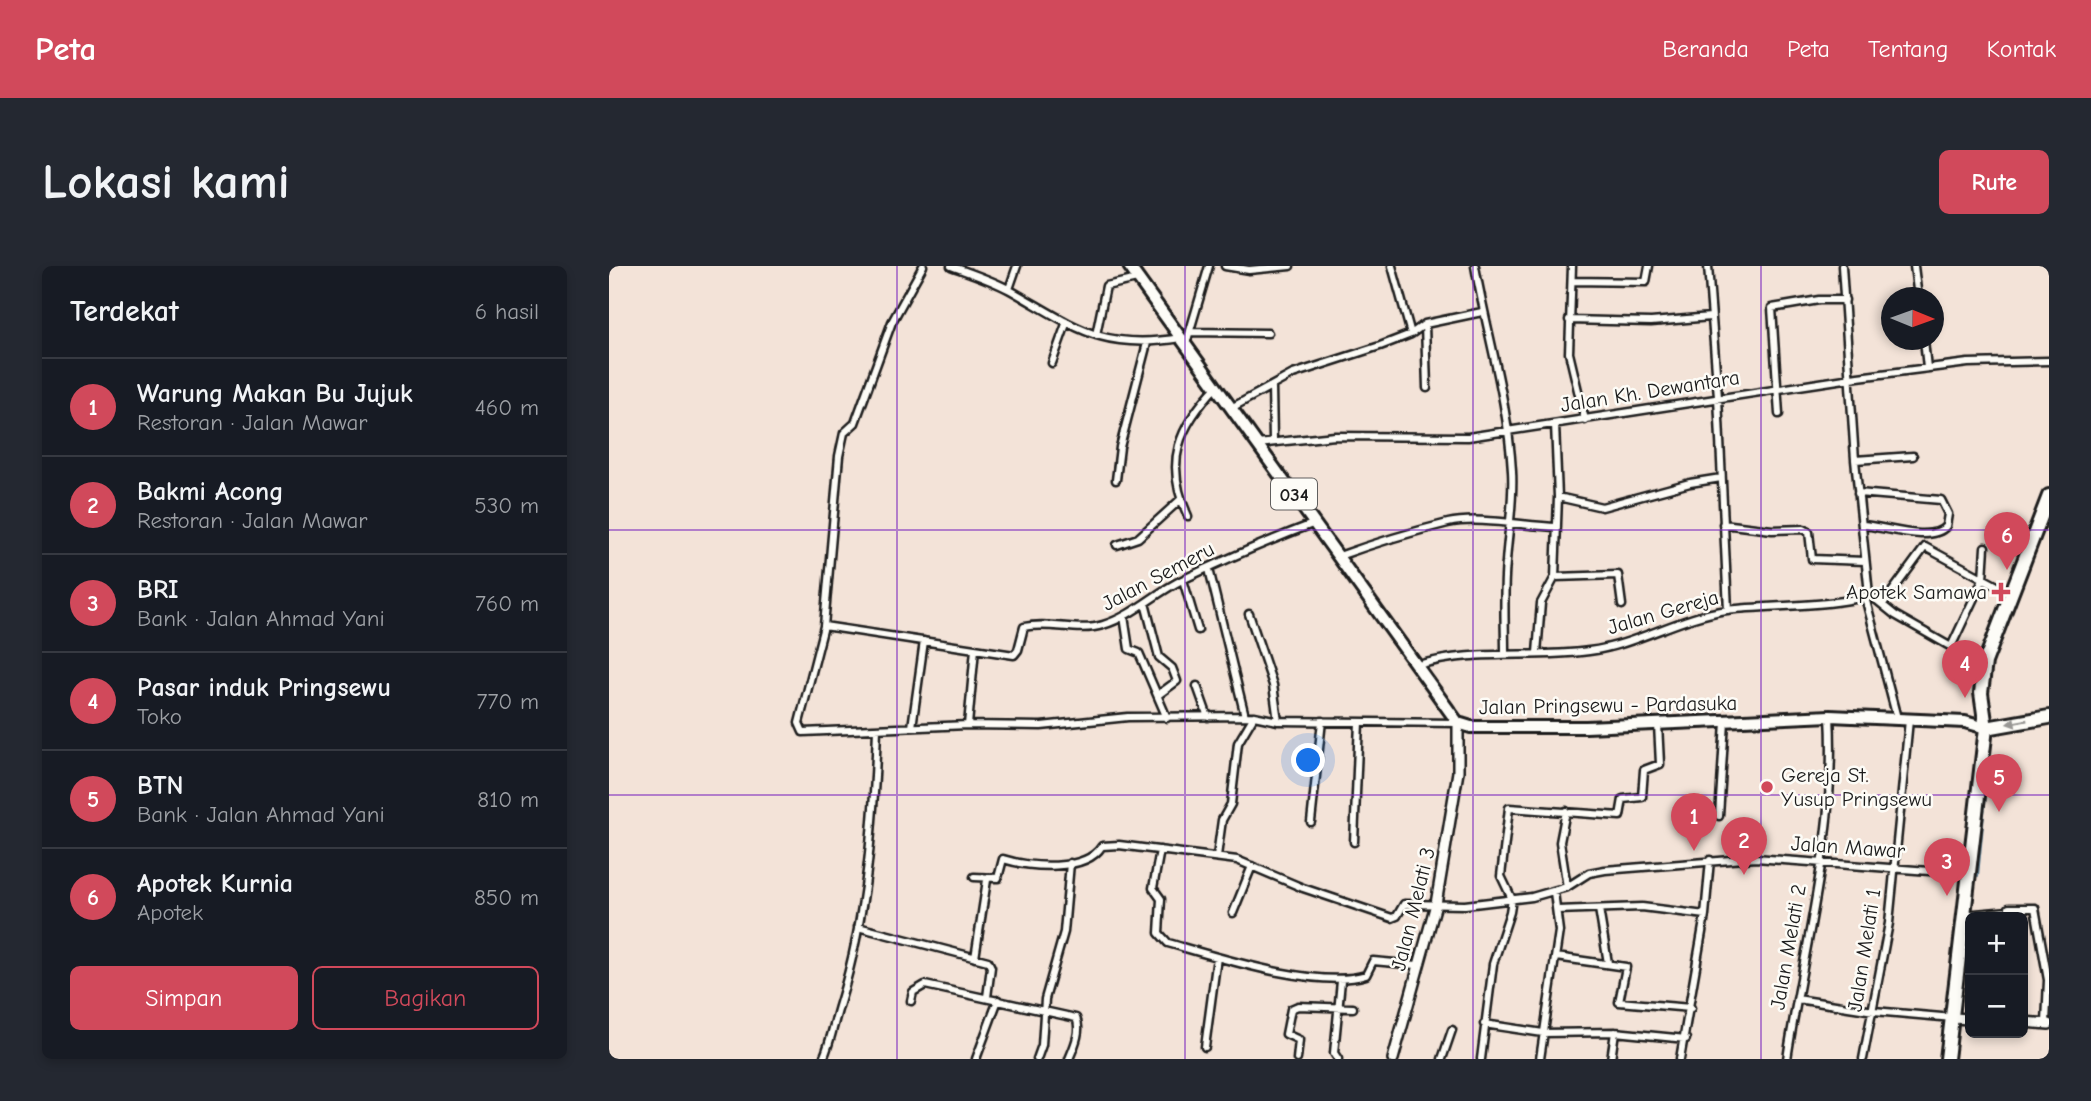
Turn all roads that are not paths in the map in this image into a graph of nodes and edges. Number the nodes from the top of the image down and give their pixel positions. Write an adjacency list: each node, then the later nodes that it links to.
1 (923, 266): 78 (street)
2 (951, 266): 18 (street)
3 (1017, 266): 18 (street)
4 (1129, 266): 15 (main road, Jalan Pringsewu - Pardasuka / 034)
5 (1209, 266): 28 (street)
6 (1225, 266): 7 (street)
7 (1290, 266)
8 (1392, 266): 26 (street)
9 (1475, 266): 20 (street)
10 (1572, 266): 16 (street)
11 (1649, 266): 16 (street)
12 (1708, 266): 21 (street)
13 (1842, 266): 19 (street)
14 (1914, 266): 17 (street)
15 (1137, 279): 27 (street); 28 (main road, Jalan Pringsewu - Pardasuka / 034)
16 (1572, 281): 22 (street)
17 (1917, 287)
18 (1009, 289): 23 (street)
19 (1845, 300): 34 (street); 38 (street)
20 (1482, 312): 24 (street); 44 (street)
21 (1711, 317): 22 (street); 39 (street)
22 (1569, 320): 42 (street)
23 (1066, 324): 27 (street); 32 (street)
24 (1425, 324): 26 (street); 37 (street)
25 (1268, 333): 28 (street)
26 (1411, 334): 36 (street)
27 (1096, 335): 29 (street)
28 (1186, 338): 29 (street); 35 (main road, Jalan Pringsewu - Pardasuka / 034)
29 (1147, 344): 50 (street)
30 (1925, 350): 33 (street)
31 (2049, 360): 33 (street, Jalan Kh. Dewantara)
32 (1052, 363)
33 (1927, 368): 34 (street, Jalan Kh. Dewantara)
34 (1848, 378): 38 (street, Jalan Kh. Dewantara); 48 (street)
35 (1217, 386): 40 (main road, Jalan Pringsewu - Pardasuka / 034); 54 (street)
36 (1272, 386): 40 (street); 45 (street)
37 (1427, 388)
38 (1775, 388): 39 (street, Jalan Kh. Dewantara); 41 (street)
39 (1718, 397): 42 (street, Jalan Kh. Dewantara); 49 (street)
40 (1233, 407): 46 (main road, Jalan Pringsewu - Pardasuka / 034)
41 (1779, 414)
42 (1585, 420): 43 (street, Jalan Kh. Dewantara)
43 (1555, 424): 44 (street, Jalan Kh. Dewantara); 53 (street)
44 (1508, 431): 45 (street, Jalan Kh. Dewantara); 59 (street)
45 (1273, 440): 46 (street, Jalan Kh. Dewantara)
46 (1257, 444): 57 (main road, Jalan Pringsewu - Pardasuka / 034)
47 (1913, 456): 48 (street)
48 (1855, 460): 51 (street)
49 (1721, 478): 53 (street); 58 (street)
50 (1116, 480)
51 (1858, 493): 60 (street); 60 (street)
52 (2049, 496): 56 (highway)
53 (1558, 497): 61 (street)
54 (1180, 500): 55 (street); 62 (street)
55 (1188, 516)
56 (2046, 521): 70 (highway)
57 (1315, 523): 64 (main road, Jalan Pringsewu - Pardasuka / 034); 66 (street, Jalan Semeru)
58 (1723, 524): 65 (street); 75 (street)
59 (1512, 525): 61 (street); 64 (street); 83 (street)
60 (1862, 525): 65 (street)
61 (1557, 527): 67 (street)
62 (1117, 545)
63 (1985, 547): 68 (street)
64 (1339, 556): 86 (main road, Jalan Pringsewu - Pardasuka / 034)
65 (1865, 561): 71 (street)
66 (1209, 569): 69 (street, Jalan Semeru); 89 (street)
67 (1555, 577): 74 (street); 84 (street)
68 (1983, 579): 70 (street); 73 (street); 81 (street)
69 (1183, 580): 72 (street, Jalan Semeru); 79 (street)
70 (2012, 594): 85 (highway)
71 (1867, 596): 73 (street); 75 (street, Jalan Gereja); 95 (street)
72 (1145, 603): 77 (street, Jalan Semeru); 88 (street)
73 (1883, 604): 81 (street)
74 (1622, 605)
75 (1728, 610): 84 (street, Jalan Gereja)
76 (1249, 614): 96 (street)
77 (1124, 615): 82 (street, Jalan Semeru); 88 (street)
78 (824, 626): 80 (street, Jalan Semeru); 106 (street)
79 (1198, 630)
80 (923, 640): 82 (street, Jalan Semeru); 104 (street)
81 (1951, 647): 85 (street)
82 (975, 649): 103 (street)
83 (1505, 653): 84 (street, Jalan Gereja); 86 (street, Jalan Gereja)
84 (1537, 653)
85 (1985, 663): 105 (highway)
86 (1415, 666): 101 (main road, Jalan Pringsewu - Pardasuka / 034)
87 (1197, 686): 92 (street)
88 (1158, 695): 94 (street)
89 (1245, 716): 90 (street); 92 (street)
90 (1254, 716): 96 (street); 112 (street)
91 (1830, 716): 95 (main road, Jalan Pringsewu - Pardasuka); 100 (main road, Jalan Pringsewu - Pardasuka); 114 (street, Jalan Melati 2)
92 (1208, 717): 94 (street)
93 (2049, 717): 105 (highway, one-way to 105)
94 (1167, 718): 103 (street)
95 (1897, 718): 97 (main road, Jalan Pringsewu - Pardasuka)
96 (1278, 720): 98 (street)
97 (1909, 720): 105 (main road, Jalan Pringsewu - Pardasuka); 117 (street, Jalan Melati 1)
98 (1322, 722): 99 (street); 109 (street)
99 (1359, 722): 101 (street); 110 (street)
100 (1725, 722): 102 (main road, Jalan Pringsewu - Pardasuka); 108 (street)
101 (1458, 723): 102 (main road, Jalan Pringsewu - Pardasuka); 124 (street, Jalan Melati 3)
102 (1658, 724): 107 (street)
103 (968, 725): 104 (street)
104 (912, 727): 106 (street)
105 (1986, 728): 118 (highway)
106 (877, 729): 130 (street)
107 (1566, 811): 121 (street); 123 (street)
108 (1719, 816)
109 (1311, 822)
110 (1354, 842)
111 (1160, 850): 112 (street); 115 (street); 131 (street)
112 (1217, 856): 116 (street)
113 (1710, 860): 114 (street, Jalan Mawar); 121 (street, Jalan Mawar); 128 (street)
114 (1820, 862): 117 (street, Jalan Mawar); 139 (street, Jalan Melati 2)
115 (1070, 863): 120 (street); 145 (street)
116 (1252, 866): 124 (street, Jalan Mawar); 127 (street)
117 (1895, 869): 118 (street, Jalan Mawar); 146 (street, Jalan Melati 1)
118 (1971, 874): 129 (highway)
119 (974, 877): 120 (street)
120 (987, 880): 133 (street)
121 (1567, 887): 122 (street, Jalan Mawar)
122 (1554, 892): 123 (street, Jalan Mawar); 126 (street)
123 (1512, 899): 124 (street, Jalan Mawar); 151 (street)
124 (1436, 904): 135 (street, Jalan Melati 3)
125 (1599, 909): 126 (street); 128 (street); 134 (street)
126 (1557, 910): 132 (street)
127 (1233, 913)
128 (1705, 915): 144 (street)
129 (1964, 915): 136 (street); 147 (highway)
130 (858, 928): 133 (street); 157 (street)
131 (1217, 957): 137 (street); 156 (street)
132 (1556, 957): 134 (street); 154 (street)
133 (975, 958): 138 (street)
134 (1608, 963): 144 (street)
135 (1417, 965): 137 (street); 163 (street, Jalan Melati 3)
136 (2049, 980): 150 (street)
137 (1341, 981): 142 (street)
138 (987, 997): 140 (street); 141 (street)
139 (1797, 999): 146 (street); 169 (street, Jalan Melati 2)
140 (998, 1000): 145 (street); 158 (street)
141 (911, 1001)
142 (1338, 1006): 143 (street); 161 (street); 162 (street)
143 (1353, 1008)
144 (1691, 1008): 155 (street)
145 (1044, 1010): 159 (street); 160 (street)
146 (1874, 1011): 147 (street); 170 (street, Jalan Melati 1)
147 (1952, 1018): 148 (street); 171 (highway)
148 (1965, 1018)
149 (2028, 1022): 150 (street)
150 (2047, 1023)
151 (1484, 1024): 154 (street); 165 (street)
152 (1452, 1030): 164 (street)
153 (1615, 1032): 154 (street); 155 (street); 167 (street)
154 (1543, 1033): 166 (street)
155 (1686, 1039): 168 (street)
156 (1205, 1047)
157 (823, 1059)
158 (976, 1059)
159 (1037, 1059)
160 (1069, 1059)
161 (1297, 1059)
162 (1338, 1059)
163 (1393, 1059)
164 (1442, 1059)
165 (1481, 1059)
166 (1540, 1059)
167 (1611, 1059)
168 (1681, 1059)
169 (1787, 1059)
170 (1863, 1059)
171 (1947, 1059)

